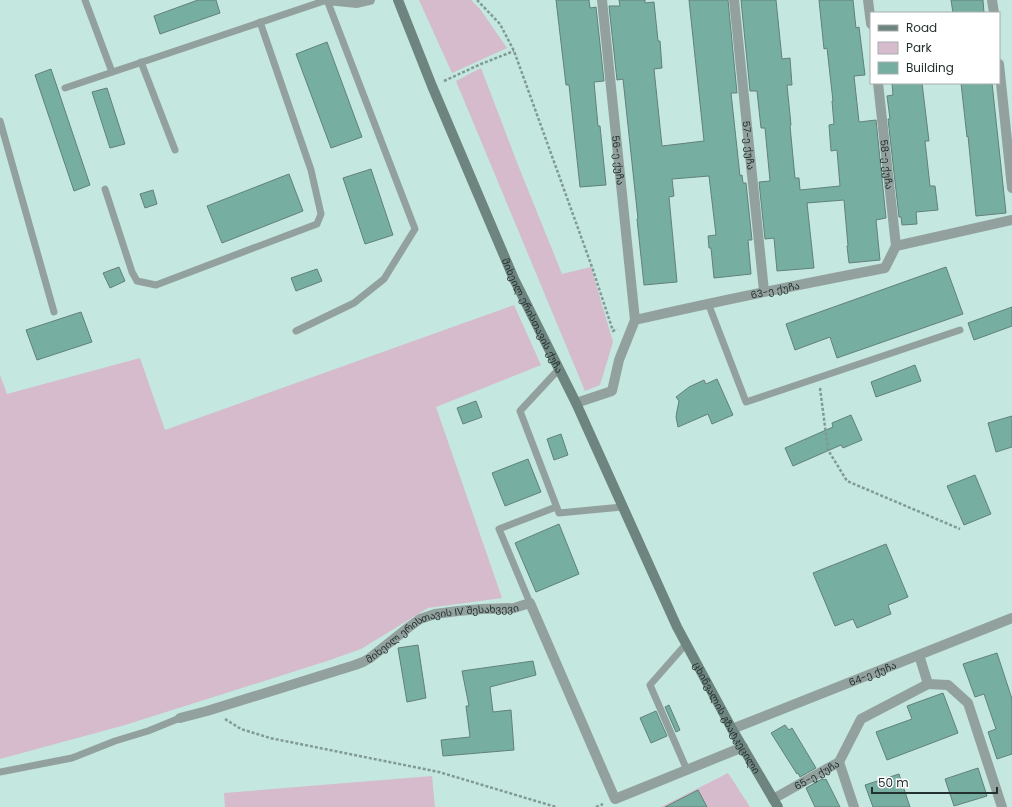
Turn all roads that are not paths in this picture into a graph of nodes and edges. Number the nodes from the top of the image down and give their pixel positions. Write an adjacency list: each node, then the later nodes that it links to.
1 (85, 0): 13 (lane)
2 (327, 0): 3 (street); 11 (lane); 28 (lane)
3 (370, 0)
4 (398, 0): 29 (main road, მიხეილ ერისთავის ქუჩა)
5 (602, 0): 26 (street, 56-ე ქუჩა)
6 (734, 0): 23 (street, 57-ე ქუჩა)
7 (868, 0): 10 (street)
8 (992, 0): 9 (street)
9 (994, 12)
10 (870, 16)
11 (260, 22): 12 (lane); 20 (lane)
12 (141, 62): 13 (lane); 18 (lane)
13 (112, 72): 16 (lane)
14 (1000, 74): 19 (street)
15 (878, 84): 22 (street, 58-ე ქუჩა)
16 (65, 88)
17 (0, 121): 25 (lane)
18 (175, 150)
19 (1012, 188)
20 (105, 189)
21 (1012, 220): 22 (street)
22 (896, 246): 23 (street, 63-ე ქუჩა)
23 (764, 291): 24 (street, 63-ე ქუჩა)
24 (708, 303): 26 (street, 63-ე ქუჩა); 27 (lane)
25 (54, 312)
26 (635, 320): 30 (street)
27 (960, 330)
28 (296, 331)
29 (559, 369): 30 (main road, მიხეილ ერისთავის ქუჩა); 31 (lane)
30 (576, 403): 32 (main road, მიხეილ ერისთავის ქუჩა)
31 (556, 507): 32 (lane); 33 (lane)
32 (622, 507): 35 (main road, მიხეილ ერისთავის ქუჩა)
33 (530, 603): 39 (street, მიხეილ ერისთავის IV შესახვევი); 43 (street, მიხეილ ერისთავის IV შესახვევი)
34 (1012, 618): 37 (street, 64-ე ქუჩა)
35 (677, 627): 36 (main road, ცხინვალის გზატკეცილი)
36 (686, 644): 40 (main road, ცხინვალის გზატკეცილი); 43 (lane)
37 (919, 655): 38 (street); 40 (street, 64-ე ქუჩა)
38 (928, 684): 42 (street); 47 (street)
39 (180, 718): 44 (lane)
40 (732, 729): 41 (main road, ცხინვალის გზატკეცილი)
41 (743, 748): 43 (street, მიხეილ ერისთავის IV შესახვევი); 45 (main road, ცხინვალის გზატკეცილი)
42 (839, 762): 45 (street, 65-ე ქუჩა); 46 (street, 65-ე ქუჩა)
43 (687, 770)
44 (0, 772)
45 (776, 803)
46 (854, 807)
47 (1002, 807)

